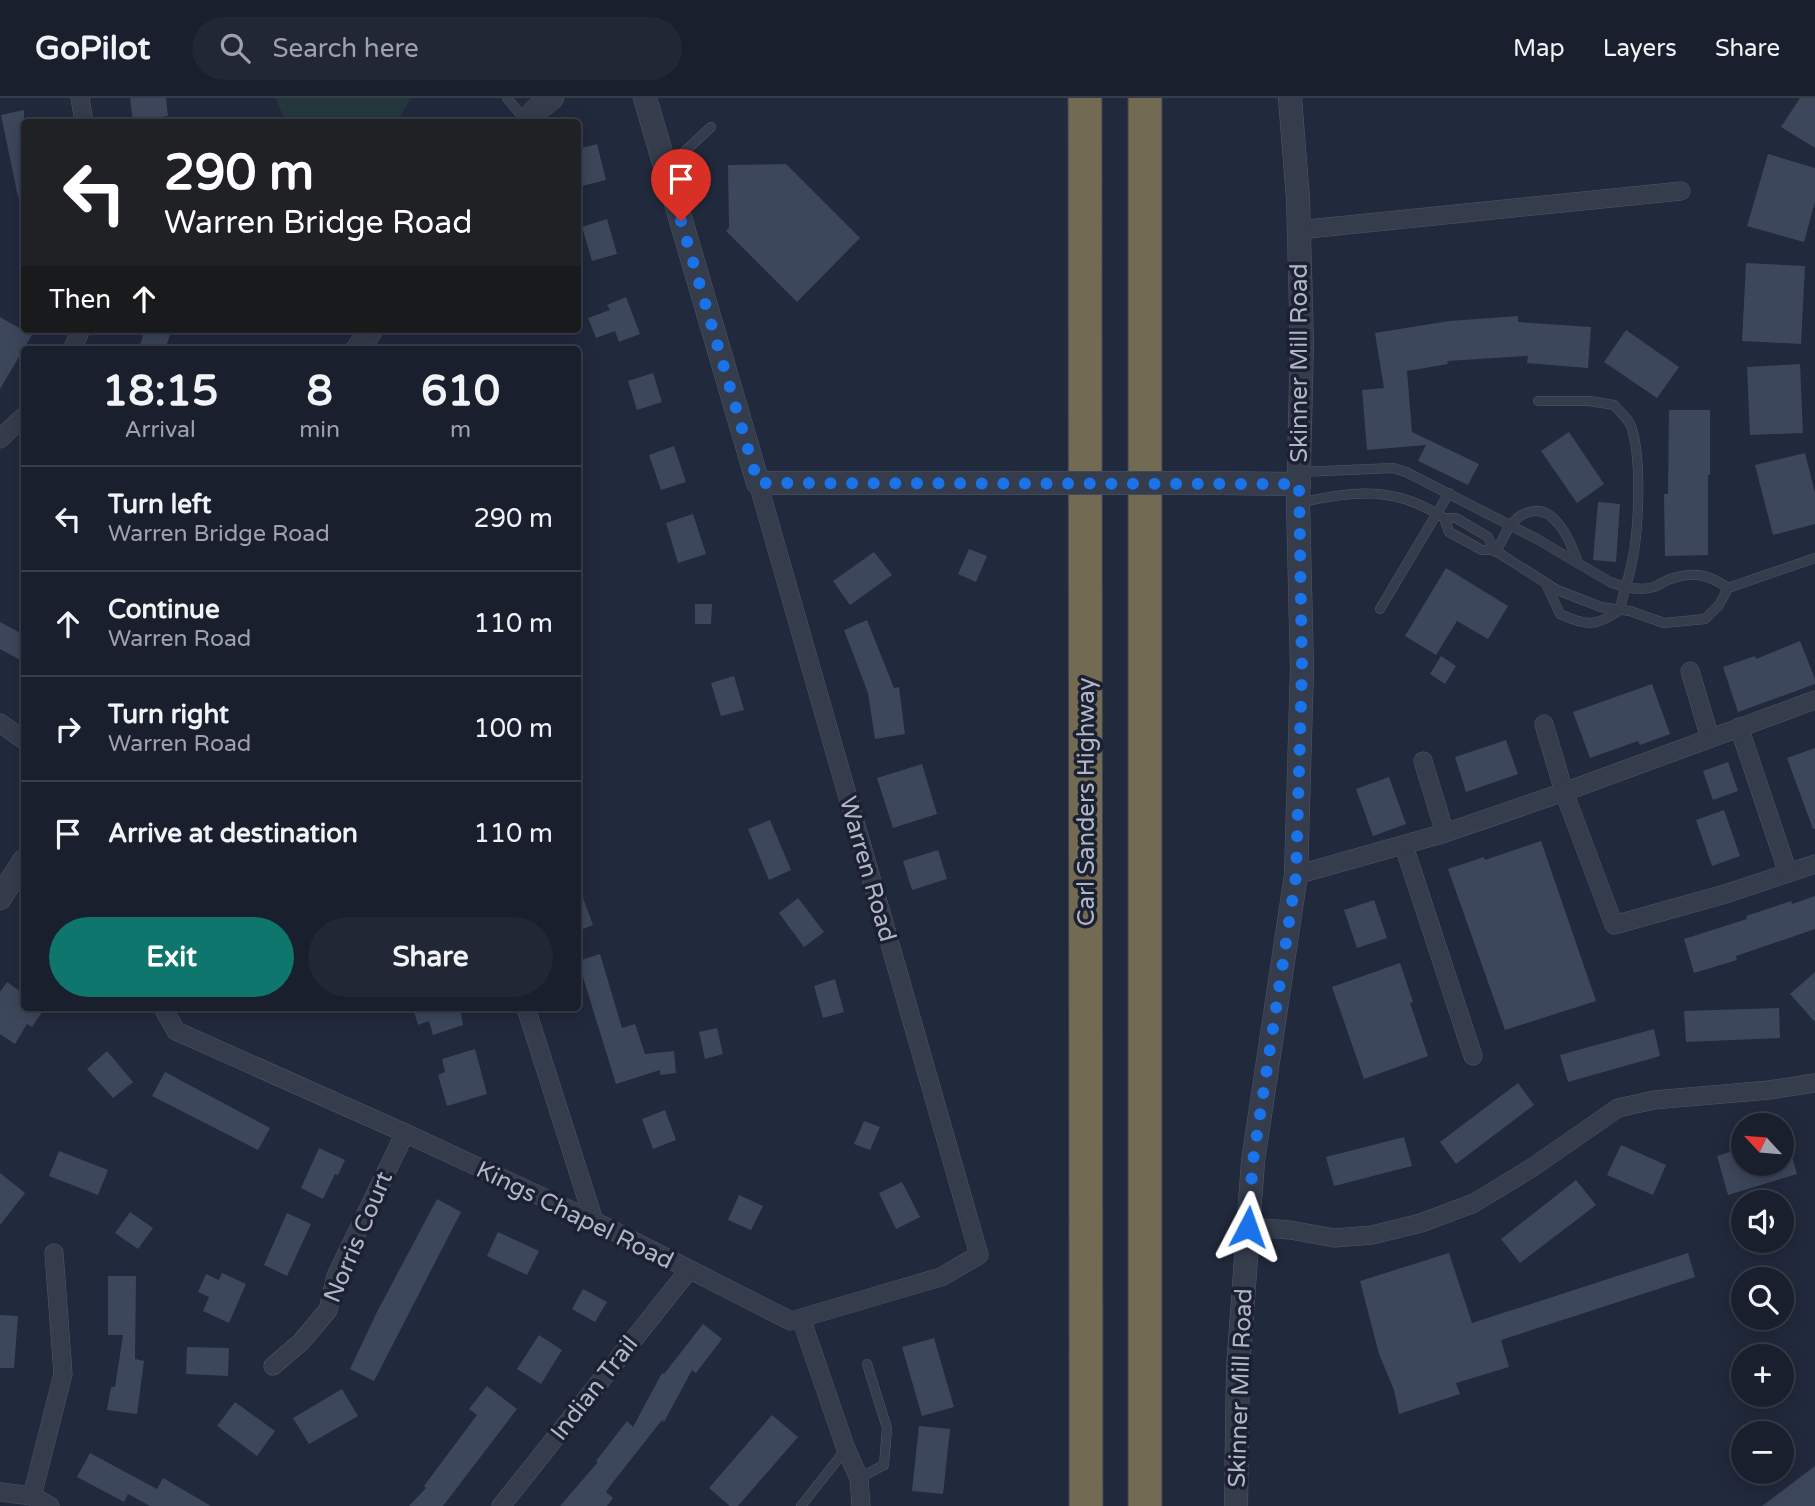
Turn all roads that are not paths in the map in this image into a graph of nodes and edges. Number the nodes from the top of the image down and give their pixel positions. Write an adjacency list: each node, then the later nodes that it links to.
1 (80, 98): 8 (street)
2 (508, 98): 9 (lane)
3 (552, 98): 10 (street)
4 (645, 98): 12 (street, Warren Road)
5 (1085, 98): 68 (highway, Carl Sanders Highway)
6 (1145, 98): 69 (highway)
7 (1290, 98): 14 (street, Skinner Mill Road)
8 (84, 119)
9 (525, 119)
10 (529, 119)
11 (711, 127): 12 (lane)
12 (666, 169): 18 (street, Warren Road)
13 (1681, 191): 14 (street)
14 (1298, 230): 19 (street, Skinner Mill Road)
15 (1538, 401): 27 (lane)
16 (21, 419): 17 (street)
17 (0, 439)
18 (758, 483): 19 (street, bridge); 55 (street, Warren Road)
19 (1299, 486): 20 (lane); 21 (lane); 45 (street, Skinner Mill Road)
20 (1449, 494): 21 (lane); 22 (lane)
21 (1441, 516): 23 (lane); 23 (lane); 29 (lane)
22 (1511, 525): 23 (lane); 25 (lane); 25 (lane)
23 (1495, 551): 26 (lane)
24 (1815, 558): 28 (lane)
25 (1578, 563): 27 (lane)
26 (1546, 583): 30 (lane); 30 (lane)
27 (1623, 588): 28 (lane); 30 (lane)
28 (1728, 588): 30 (lane)
29 (1380, 609)
30 (1620, 610)
31 (1690, 671): 37 (street)
32 (1815, 700): 35 (street)
33 (0, 723): 36 (street)
34 (1544, 724): 39 (street)
35 (1739, 727): 37 (street); 44 (street)
36 (21, 738)
37 (1710, 738): 39 (street)
38 (1423, 761): 40 (street)
39 (1564, 792): 40 (street); 44 (street)
40 (1445, 833): 41 (street)
41 (1404, 846): 45 (street); 49 (street)
42 (1815, 864): 44 (street)
43 (21, 866): 46 (street)
44 (1788, 873)
45 (1296, 876): 53 (street, Skinner Mill Road)
46 (0, 898)
47 (165, 1011): 51 (street, Kings Chapel Road)
48 (527, 1011): 52 (street)
49 (1473, 1056)
50 (1815, 1083): 53 (street)
51 (405, 1133): 52 (street, Kings Chapel Road); 59 (street, Norris Court)
52 (594, 1221): 56 (street, Kings Chapel Road)
53 (1248, 1227): 70 (street, Skinner Mill Road)
54 (54, 1253): 63 (street)
55 (979, 1255): 57 (street, Kings Chapel Road)
56 (688, 1271): 57 (street, Kings Chapel Road); 65 (street, Indian Trail)
57 (803, 1318): 60 (street)
58 (867, 1364): 61 (lane)
59 (273, 1366)
60 (846, 1449): 61 (street); 66 (lane)
61 (859, 1478): 67 (street)
62 (0, 1492): 63 (street)
63 (32, 1496): 64 (street)
64 (50, 1506)
65 (501, 1506)
66 (801, 1506)
67 (861, 1506)
68 (1086, 1506)
69 (1145, 1506)
70 (1236, 1506)

